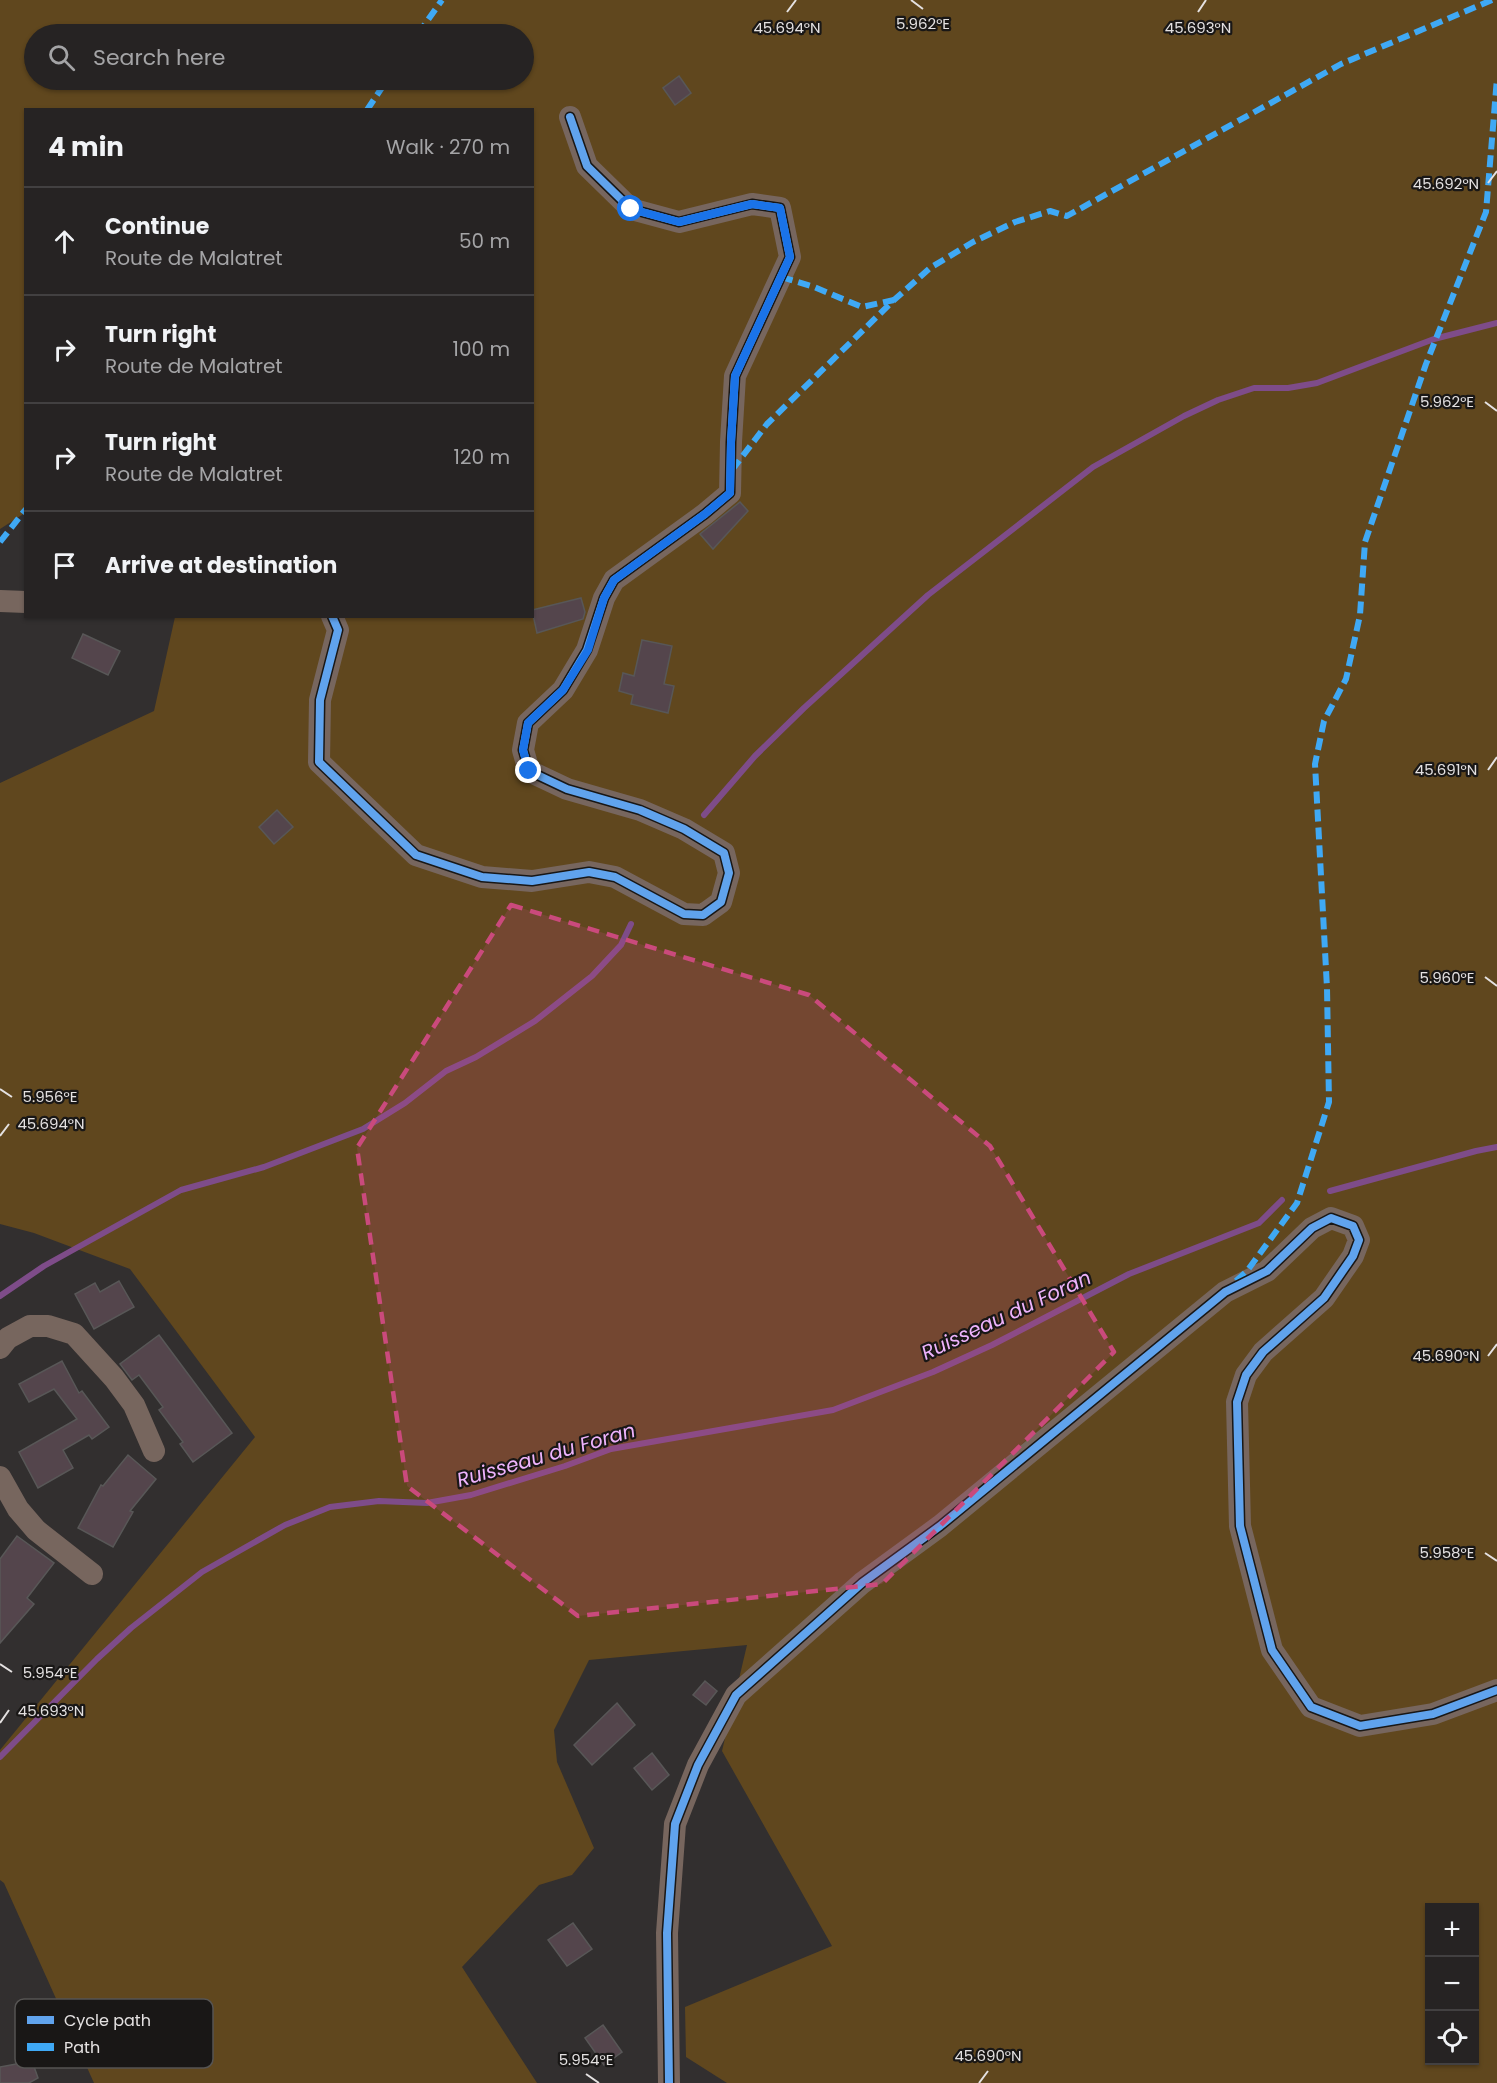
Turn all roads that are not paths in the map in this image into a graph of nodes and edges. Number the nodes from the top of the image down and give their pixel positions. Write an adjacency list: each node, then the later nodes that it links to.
1 (570, 117): 4 (street)
2 (0, 601): 3 (street)
3 (24, 602)
4 (333, 618)
5 (0, 1348): 6 (street)
6 (154, 1451)
7 (0, 1477): 8 (street)
8 (92, 1574)
9 (1497, 1690): 10 (street)
10 (669, 2083)

